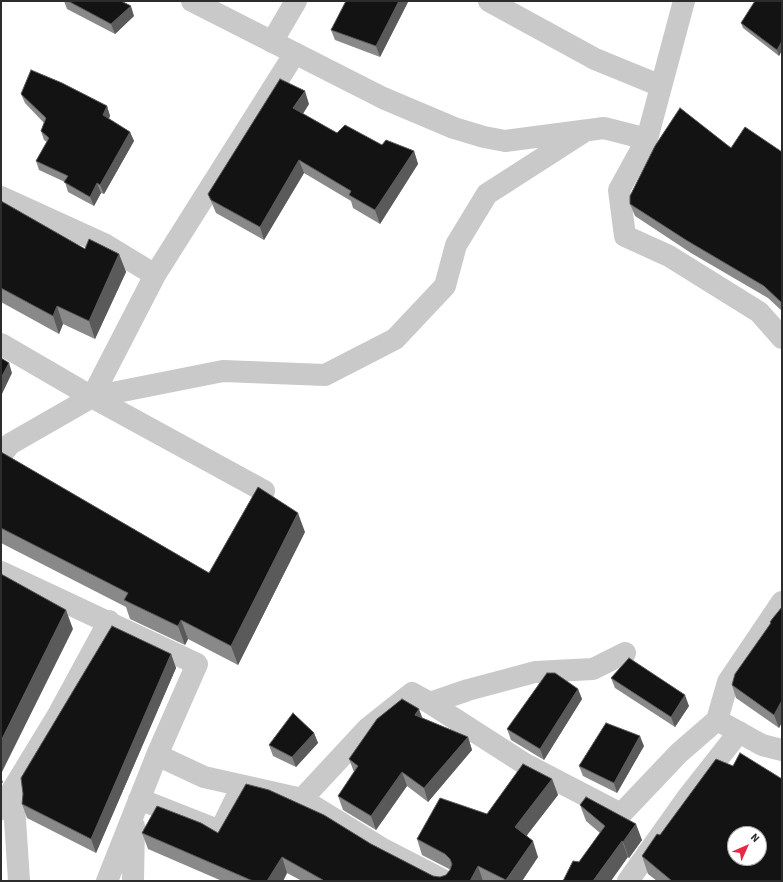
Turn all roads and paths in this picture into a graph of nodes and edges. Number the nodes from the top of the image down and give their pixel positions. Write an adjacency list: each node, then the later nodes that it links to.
1 (192, 1): 5 (street)
2 (296, 1): 5 (street)
3 (489, 1): 7 (street)
4 (684, 1): 7 (street)
5 (272, 42): 6 (street)
6 (296, 54): 8 (street); 11 (street)
7 (661, 86): 9 (street)
8 (585, 131): 9 (street); 14 (street)
9 (647, 139): 12 (street)
10 (1, 197): 11 (street)
11 (155, 275): 14 (street)
12 (782, 338)
13 (1, 344): 14 (street)
14 (92, 397): 15 (street); 16 (street)
15 (1, 455)
16 (264, 491)
17 (1, 572): 19 (street)
18 (782, 602): 22 (street)
19 (109, 621): 25 (street); 27 (street)
20 (625, 653): 21 (street)
21 (430, 703): 22 (street); 28 (street)
22 (717, 720): 23 (street)
23 (739, 732): 24 (street); 35 (street)
24 (782, 750)
25 (157, 755): 26 (street); 29 (street)
26 (242, 786): 28 (street); 29 (street)
27 (13, 789): 30 (street); 31 (street)
28 (302, 799): 34 (street)
29 (137, 806): 32 (street); 33 (street)
30 (1, 809)
31 (19, 881)
32 (107, 881)
33 (133, 881)
34 (445, 881)
35 (628, 881)

